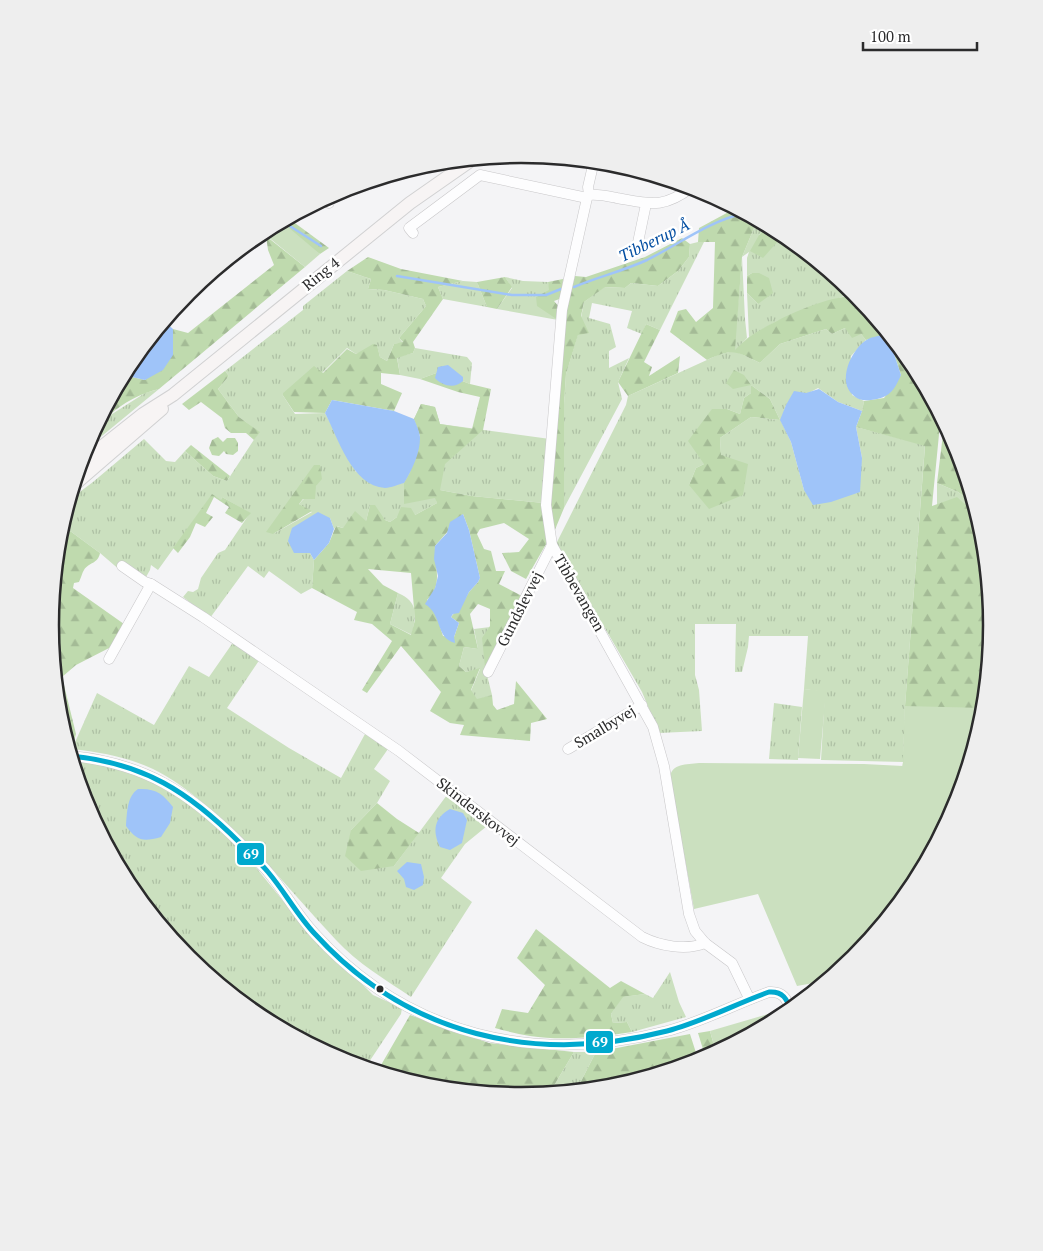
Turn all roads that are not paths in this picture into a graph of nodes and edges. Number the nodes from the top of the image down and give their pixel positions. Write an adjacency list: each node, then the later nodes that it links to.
1 (462, 167): 8 (main road, Ring 4)
2 (592, 169): 4 (street, Tibbevangen)
3 (684, 192): 5 (street)
4 (588, 197): 5 (street); 6 (street); 11 (street, Tibbevangen)
5 (646, 204): 7 (street)
6 (413, 233)
7 (636, 252)
8 (173, 395): 9 (main road, Ring 4); 10 (main road, Ring 4)
9 (91, 455)
10 (83, 477)
11 (552, 545): 15 (street, Gundslevvej); 16 (street, Tibbevangen)
12 (122, 566): 13 (street, Skinderskovvej)
13 (151, 584): 14 (street); 19 (street, Skinderskovvej)
14 (109, 659)
15 (488, 672)
16 (642, 705): 17 (street, Smalbyvej); 19 (street, Tibbevangen)
17 (568, 749)
18 (78, 757): 20 (street)
19 (705, 943): 20 (street)
20 (750, 998): 21 (street)
21 (789, 1003)

